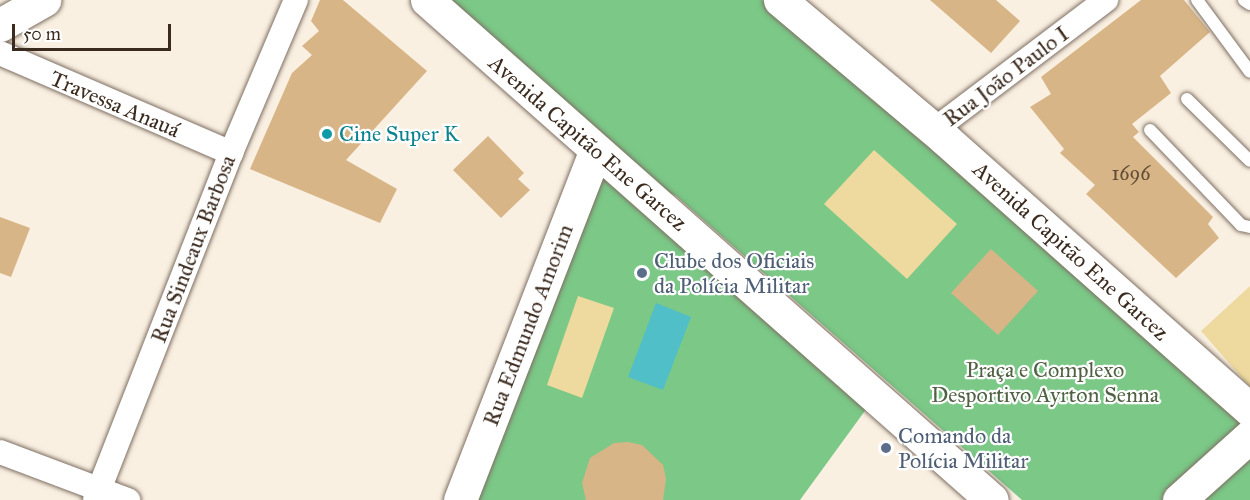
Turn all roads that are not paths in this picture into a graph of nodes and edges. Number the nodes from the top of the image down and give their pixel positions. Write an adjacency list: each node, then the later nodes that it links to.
1 (44, 0): 9 (main road)
2 (296, 0): 16 (street, Rua Sindeaux Barbosa)
3 (427, 0): 15 (main road, Avenida Capitão Ene Garcez)
4 (780, 0): 13 (main road, Avenida Capitão Ene Garcez)
5 (1106, 0): 13 (street, Rua João Paulo I)
6 (1197, 0): 11 (lane)
7 (1244, 0): 8 (lane)
8 (1250, 4)
9 (0, 26)
10 (0, 53): 16 (street, Travessa Anauá)
11 (1250, 72)
12 (1187, 99): 17 (lane)
13 (934, 130): 19 (main road, Avenida Capitão Ene Garcez)
14 (1150, 130): 18 (lane)
15 (596, 150): 24 (main road, Rua Edmundo Amorim); 25 (main road, Avenida Capitão Ene Garcez)
16 (231, 153): 22 (street, Rua Sindeaux Barbosa)
17 (1250, 161)
18 (1250, 227)
19 (1250, 410)
20 (1250, 436): 26 (main road)
21 (0, 452): 22 (street)
22 (97, 494): 23 (street)
23 (129, 500)
24 (460, 500)
25 (992, 500)
26 (1179, 500)

